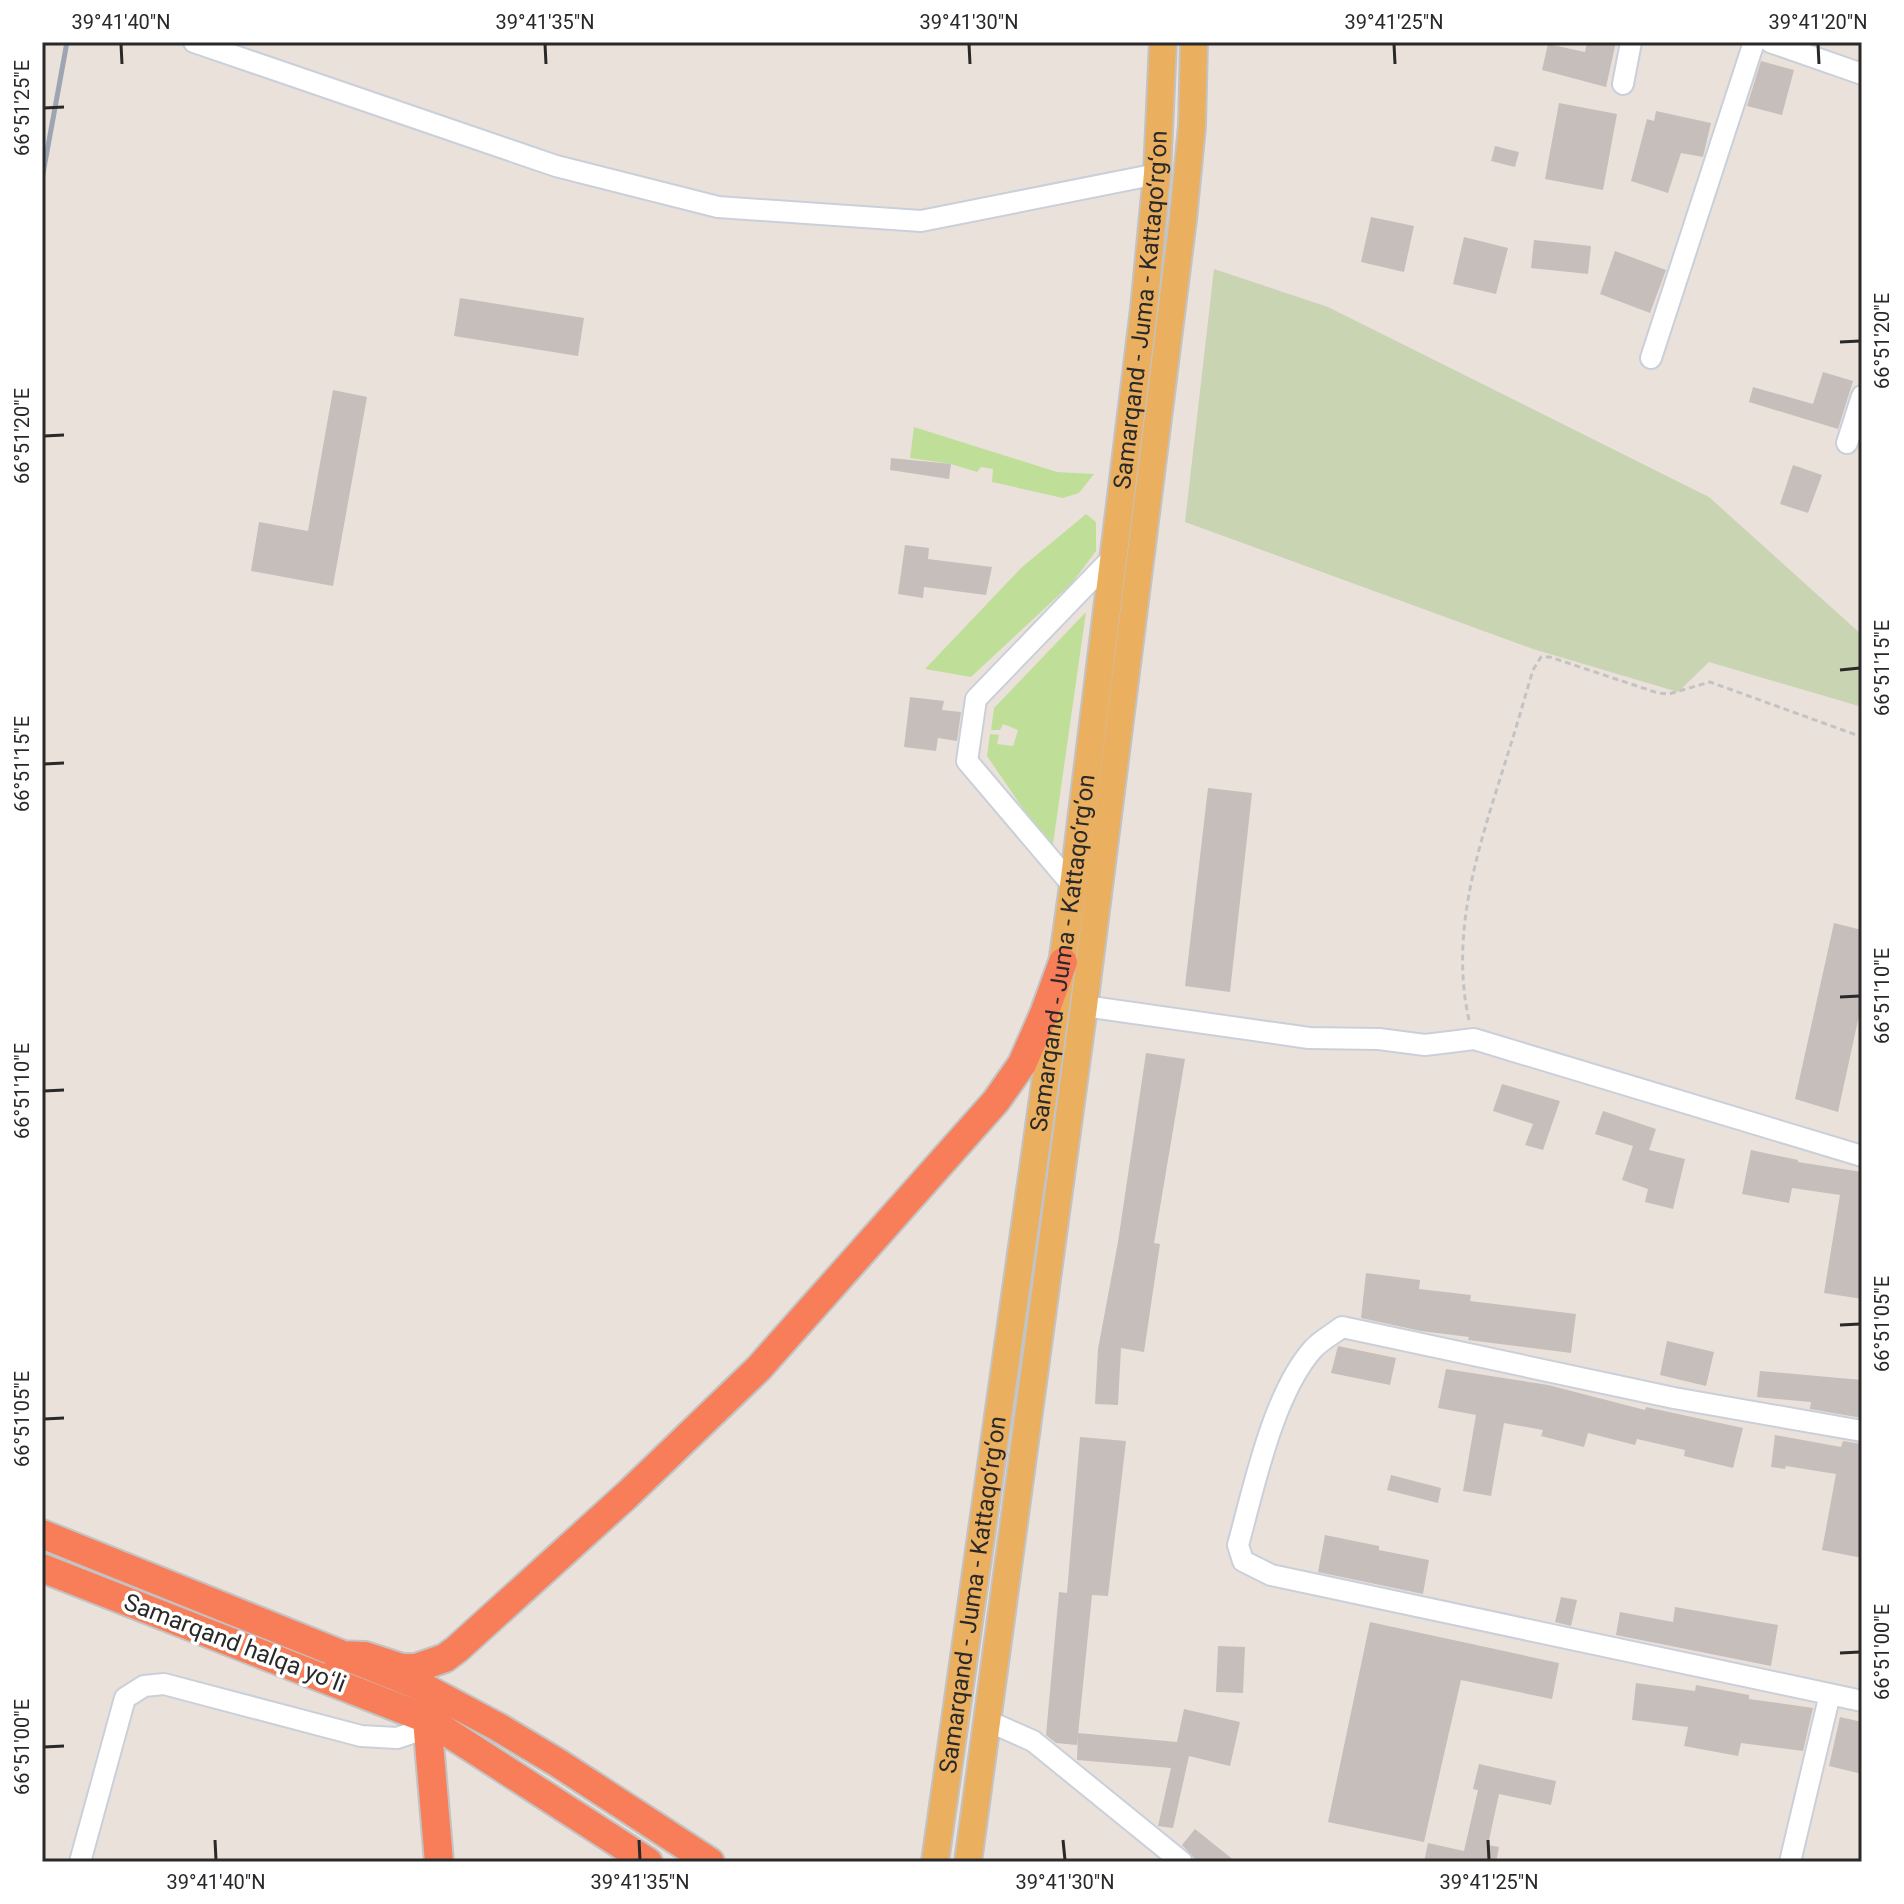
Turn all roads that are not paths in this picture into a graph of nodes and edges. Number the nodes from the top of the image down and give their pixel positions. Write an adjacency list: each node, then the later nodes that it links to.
1 (194, 42): 9 (street)
2 (1163, 42): 9 (main road, Samarqand - Juma - Kattaqo‘rg‘on)
3 (1194, 42): 16 (main road, Samarqand - Juma - Kattaqo‘rg‘on)
4 (1631, 42): 8 (street)
5 (1754, 42): 10 (street)
6 (1770, 42): 7 (street)
7 (1862, 74)
8 (1623, 84)
9 (1157, 174): 13 (main road, Samarqand - Juma - Kattaqo‘rg‘on)
10 (1651, 358)
11 (1862, 396): 12 (street)
12 (1847, 443)
13 (1114, 556): 14 (main road, Samarqand - Juma - Kattaqo‘rg‘on); 14 (street)
14 (1073, 886): 15 (main road, Samarqand - Juma - Kattaqo‘rg‘on)
15 (1063, 962): 21 (highway); 31 (main road, Samarqand - Juma - Kattaqo‘rg‘on)
16 (1084, 1006): 17 (street); 25 (main road, Samarqand - Juma - Kattaqo‘rg‘on)
17 (1862, 1156)
18 (1862, 1431): 23 (street)
19 (47, 1536): 21 (highway, Samarqand halqa yoʻli)
20 (43, 1569): 26 (highway, Samarqand halqa yoʻli)
21 (336, 1655): 22 (highway, Samarqand halqa yoʻli)
22 (425, 1688): 26 (highway); 30 (highway, Samarqand halqa yoʻli)
23 (1830, 1694): 24 (street); 34 (street)
24 (1862, 1701)
25 (988, 1721): 32 (main road, Samarqand - Juma - Kattaqo‘rg‘on); 33 (street)
26 (421, 1726): 27 (street); 28 (highway); 29 (highway)
27 (80, 1862)
28 (439, 1862)
29 (648, 1862)
30 (710, 1862)
31 (935, 1862)
32 (968, 1862)
33 (1182, 1862)
34 (1790, 1862)

